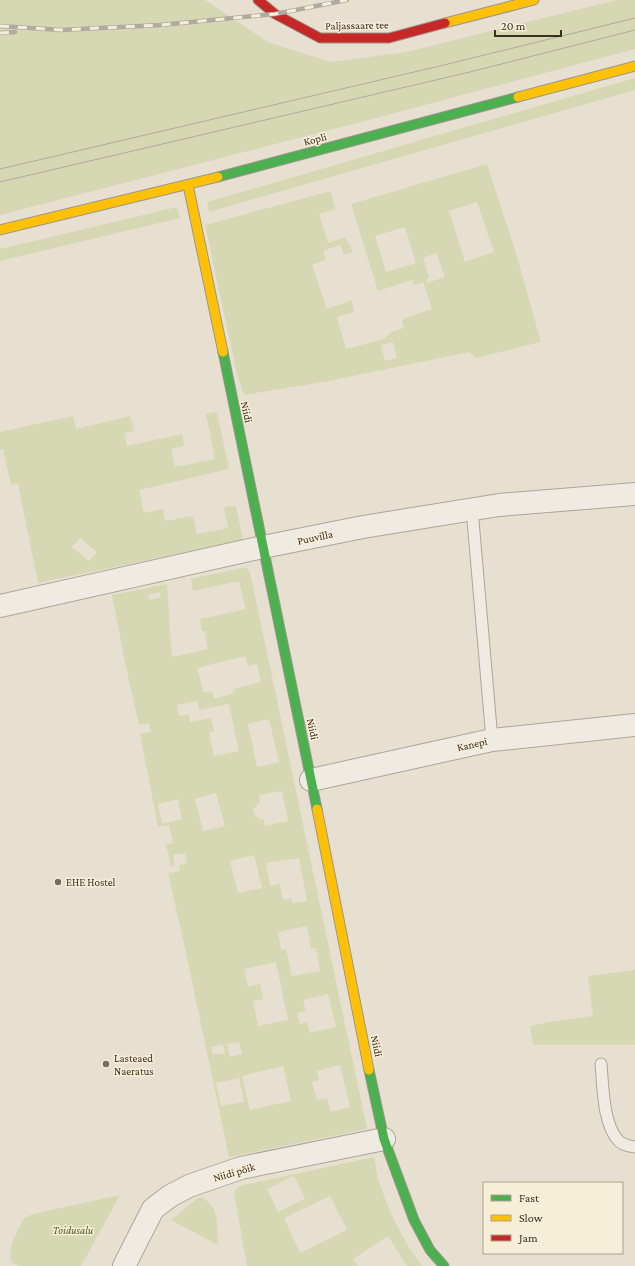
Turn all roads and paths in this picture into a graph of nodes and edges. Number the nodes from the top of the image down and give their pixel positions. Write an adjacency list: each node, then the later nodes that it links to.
1 (258, 0): 2 (street, Paljassaare tee)
2 (534, 0)
3 (635, 66): 4 (street, Kopli)
4 (188, 185): 5 (street, Kopli); 8 (street, Niidi)
5 (0, 230)
6 (635, 494): 7 (street, Puuvilla)
7 (472, 509): 8 (street, Puuvilla); 11 (lane)
8 (263, 547): 9 (street, Puuvilla); 12 (street, Niidi)
9 (0, 606)
10 (635, 725): 11 (street, Kanepi)
11 (492, 740): 12 (street, Kanepi)
12 (311, 780): 14 (street, Niidi)
13 (601, 1064): 15 (lane)
14 (384, 1139): 16 (street, Niidi põik); 17 (street, Niidi)
15 (635, 1147)
16 (124, 1266)
17 (444, 1266)

